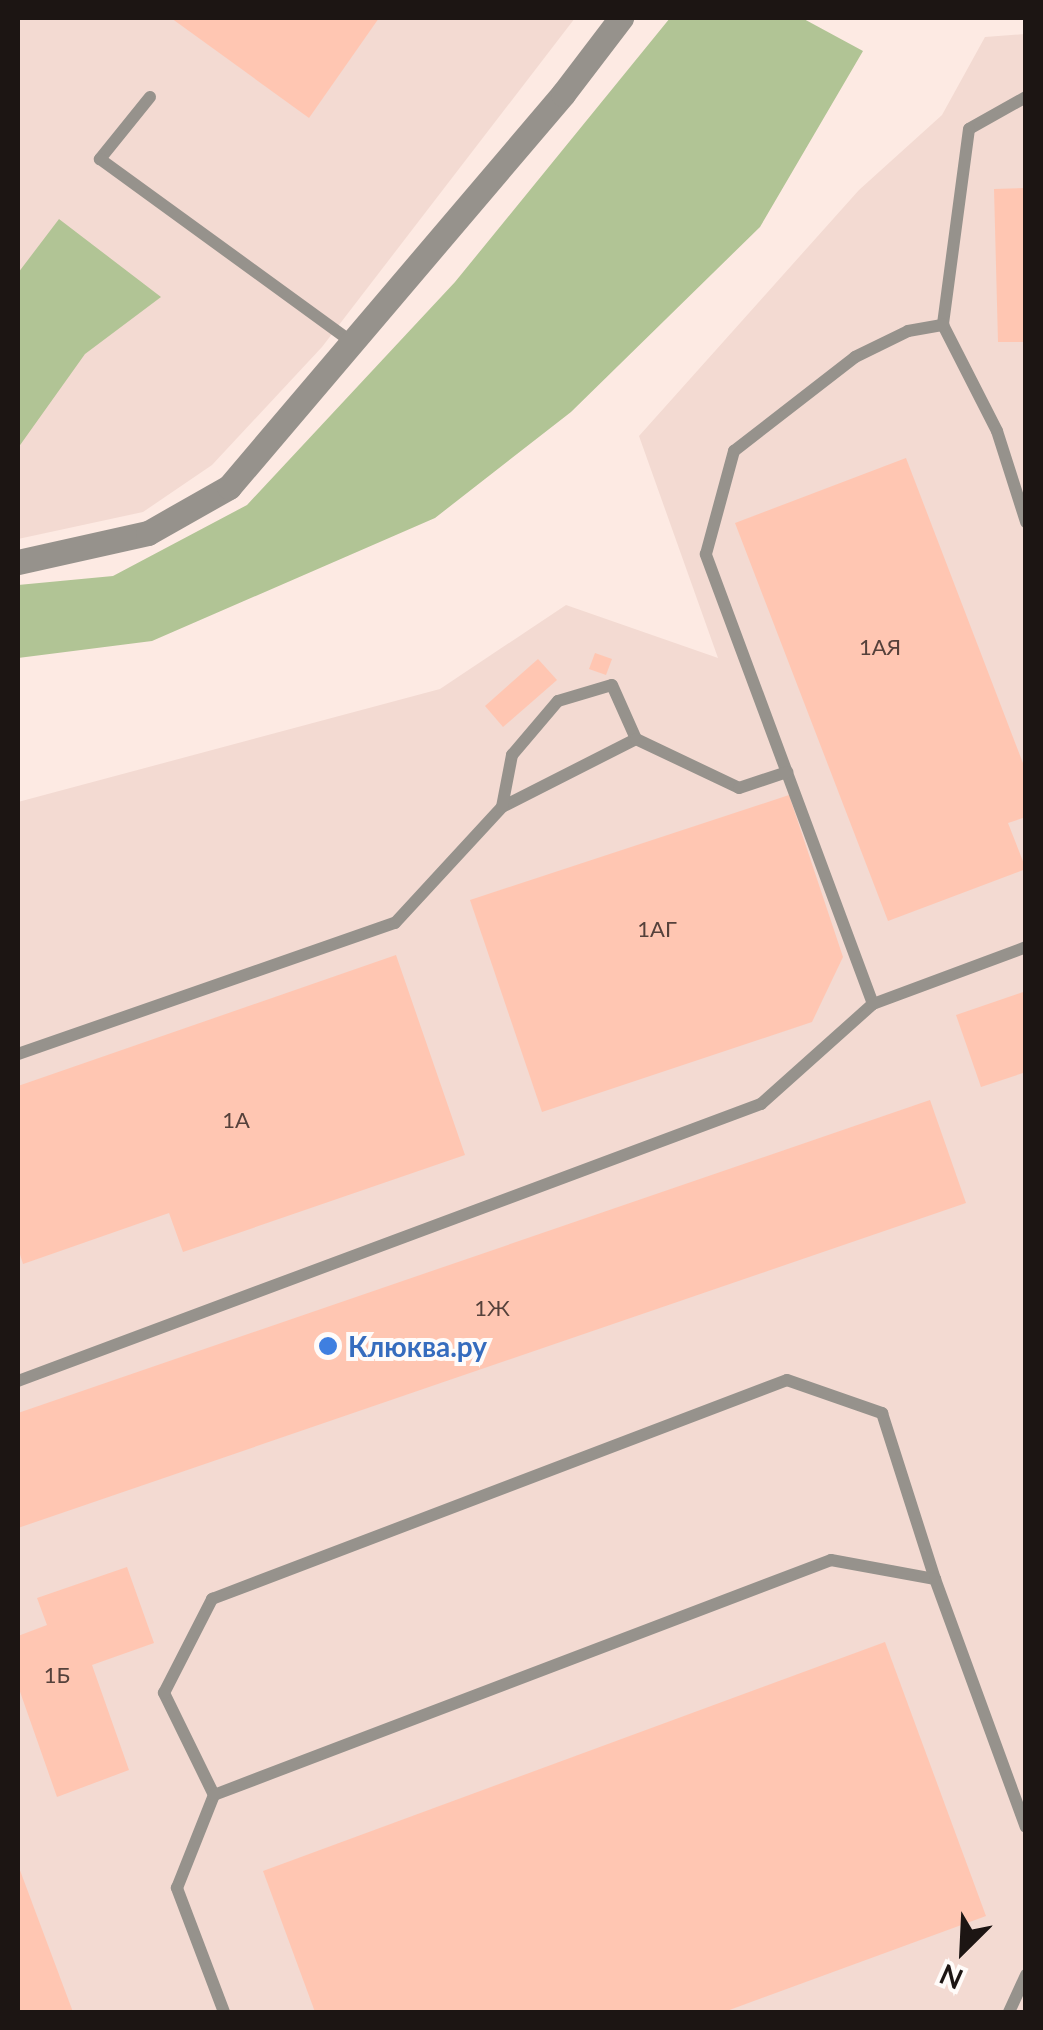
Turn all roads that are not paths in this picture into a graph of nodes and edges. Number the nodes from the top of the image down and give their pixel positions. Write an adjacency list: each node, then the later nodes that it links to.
1 (620, 18): 5 (street)
2 (150, 96): 5 (lane)
3 (1026, 97): 4 (lane)
4 (943, 326): 6 (lane); 9 (lane)
5 (352, 342): 7 (street)
6 (1026, 522)
7 (18, 562)
8 (636, 739): 9 (lane); 10 (lane); 10 (lane)
9 (787, 772): 12 (lane)
10 (502, 807): 13 (lane)
11 (1026, 947): 12 (lane)
12 (873, 1004): 14 (lane)
13 (18, 1054)
14 (18, 1380)
15 (934, 1579): 16 (lane); 16 (lane); 17 (lane)
16 (214, 1795): 19 (lane)
17 (1026, 1828)
18 (1026, 1975): 20 (lane)
19 (224, 2012)
20 (1008, 2012)

